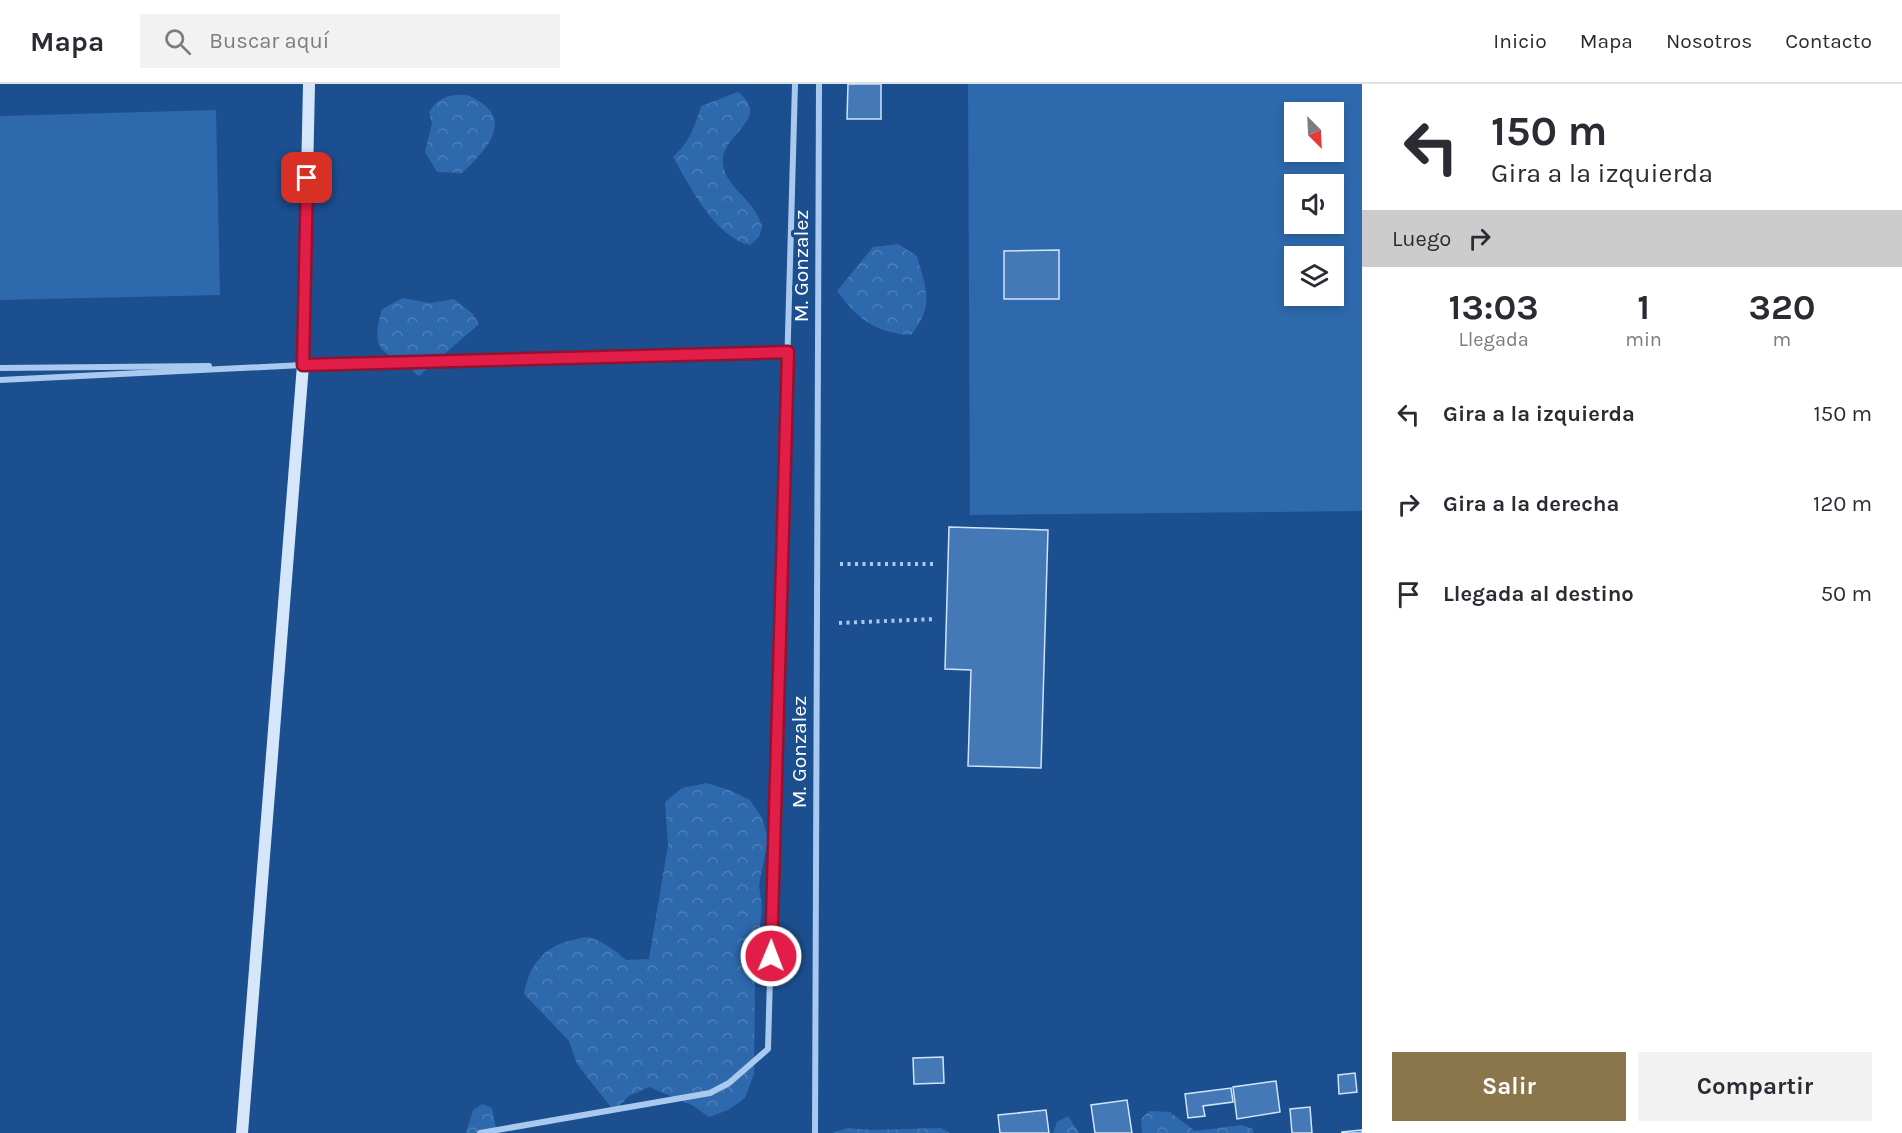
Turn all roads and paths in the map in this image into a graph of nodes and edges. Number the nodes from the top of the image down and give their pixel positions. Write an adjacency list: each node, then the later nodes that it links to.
1 (309, 84): 5 (street)
2 (795, 84): 4 (street)
3 (819, 84): 14 (street, M. Gonzalez)
4 (788, 352): 5 (street); 13 (street)
5 (303, 365): 6 (street); 7 (street); 12 (street)
6 (0, 368)
7 (0, 380)
8 (840, 564): 9 (path)
9 (937, 564)
10 (935, 619): 11 (path)
11 (839, 622)
12 (242, 1133)
13 (480, 1133)
14 (815, 1133)

